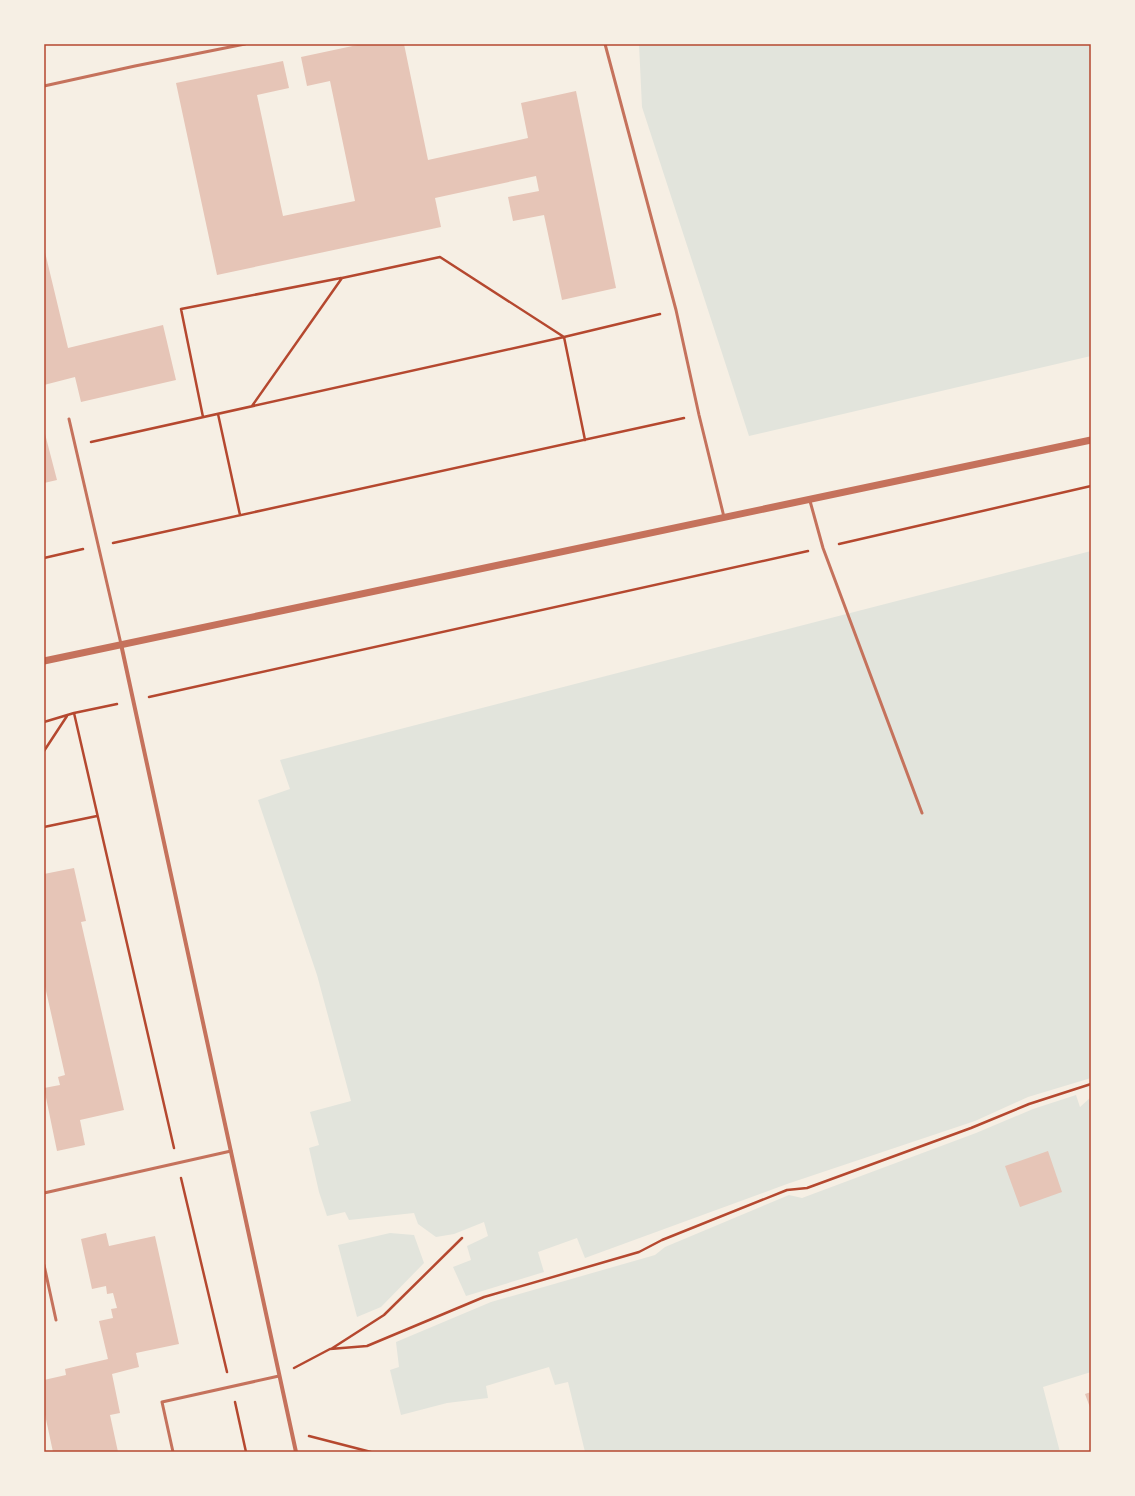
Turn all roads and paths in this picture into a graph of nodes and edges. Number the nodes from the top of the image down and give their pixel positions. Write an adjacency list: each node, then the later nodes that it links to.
1 (245, 44): 3 (lane)
2 (605, 44): 5 (lane)
3 (44, 86)
4 (342, 278): 6 (path); 7 (path); 10 (path)
5 (676, 310): 6 (path); 9 (lane)
6 (564, 337): 7 (path); 12 (path)
7 (252, 406): 8 (path)
8 (218, 414): 10 (path); 17 (path)
9 (699, 415): 12 (path); 18 (lane)
10 (203, 417): 14 (path)
11 (69, 419): 14 (lane)
12 (585, 440): 17 (path)
13 (1091, 440): 16 (street)
14 (75, 446): 19 (lane)
15 (1091, 486): 20 (path)
16 (810, 499): 18 (street); 20 (lane)
17 (240, 515): 19 (path)
18 (724, 517): 22 (street)
19 (98, 546): 21 (path); 22 (lane)
20 (823, 548): 24 (path); 29 (lane)
21 (44, 558)
22 (121, 644): 23 (street); 24 (street)
23 (44, 661)
24 (132, 701): 25 (path); 33 (street)
25 (74, 713): 26 (path); 30 (path)
26 (67, 716): 27 (path); 28 (path)
27 (44, 722)
28 (44, 751)
29 (922, 814)
30 (97, 816): 31 (path); 34 (path)
31 (44, 827)
32 (1091, 1084): 39 (path)
33 (231, 1151): 34 (lane); 40 (street)
34 (178, 1163): 35 (lane); 41 (path)
35 (44, 1193)
36 (462, 1238): 39 (path)
37 (44, 1265): 38 (lane)
38 (56, 1320)
39 (330, 1349): 40 (path)
40 (279, 1376): 41 (lane); 42 (street)
41 (231, 1387): 43 (lane); 44 (path)
42 (291, 1432): 45 (street); 46 (path)
43 (173, 1452)
44 (246, 1452)
45 (296, 1452)
46 (370, 1452)

